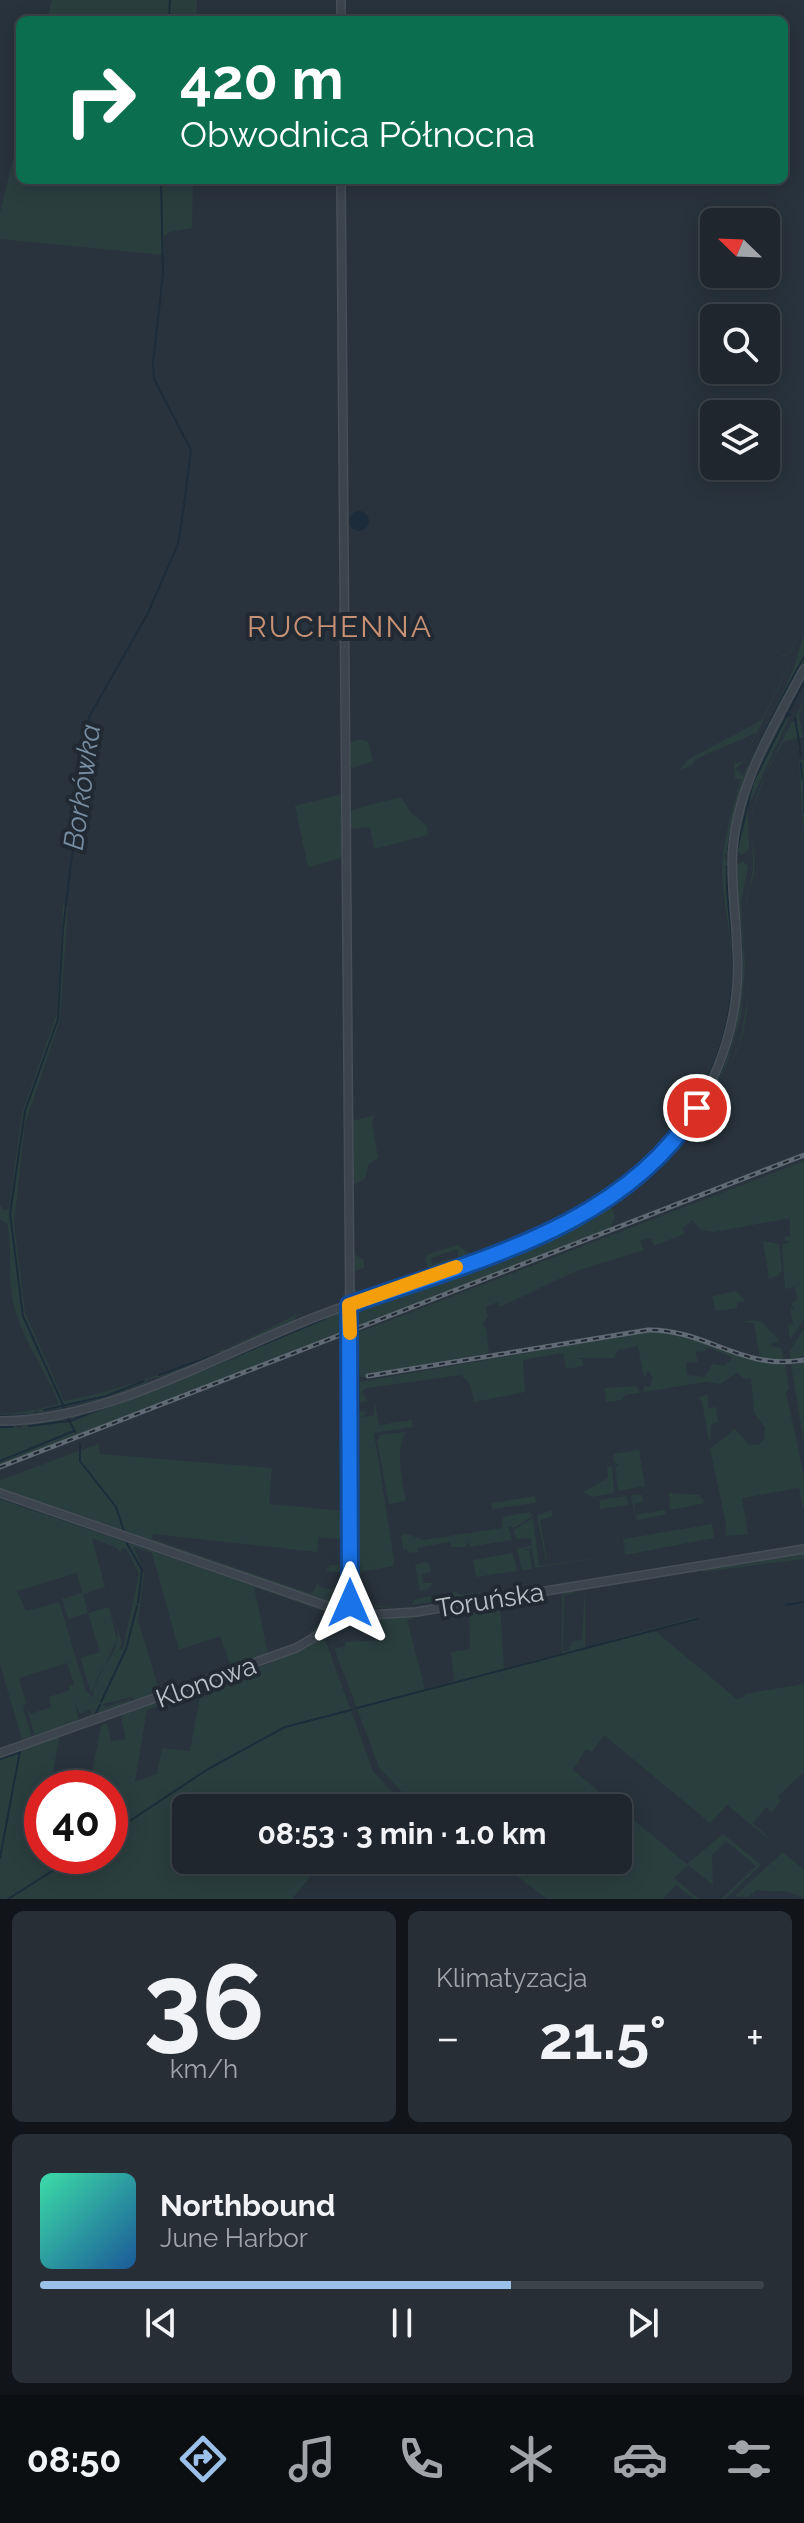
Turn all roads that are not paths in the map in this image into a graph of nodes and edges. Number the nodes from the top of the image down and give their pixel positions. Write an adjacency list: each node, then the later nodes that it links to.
1 (341, 184): 3 (street)
2 (804, 669): 3 (street)
3 (349, 1305): 4 (street); 7 (street)
4 (0, 1421)
5 (0, 1493): 7 (street, Toruńska)
6 (804, 1549): 7 (street, Toruńska)
7 (344, 1611): 8 (street, Klonowa)
8 (0, 1753)

